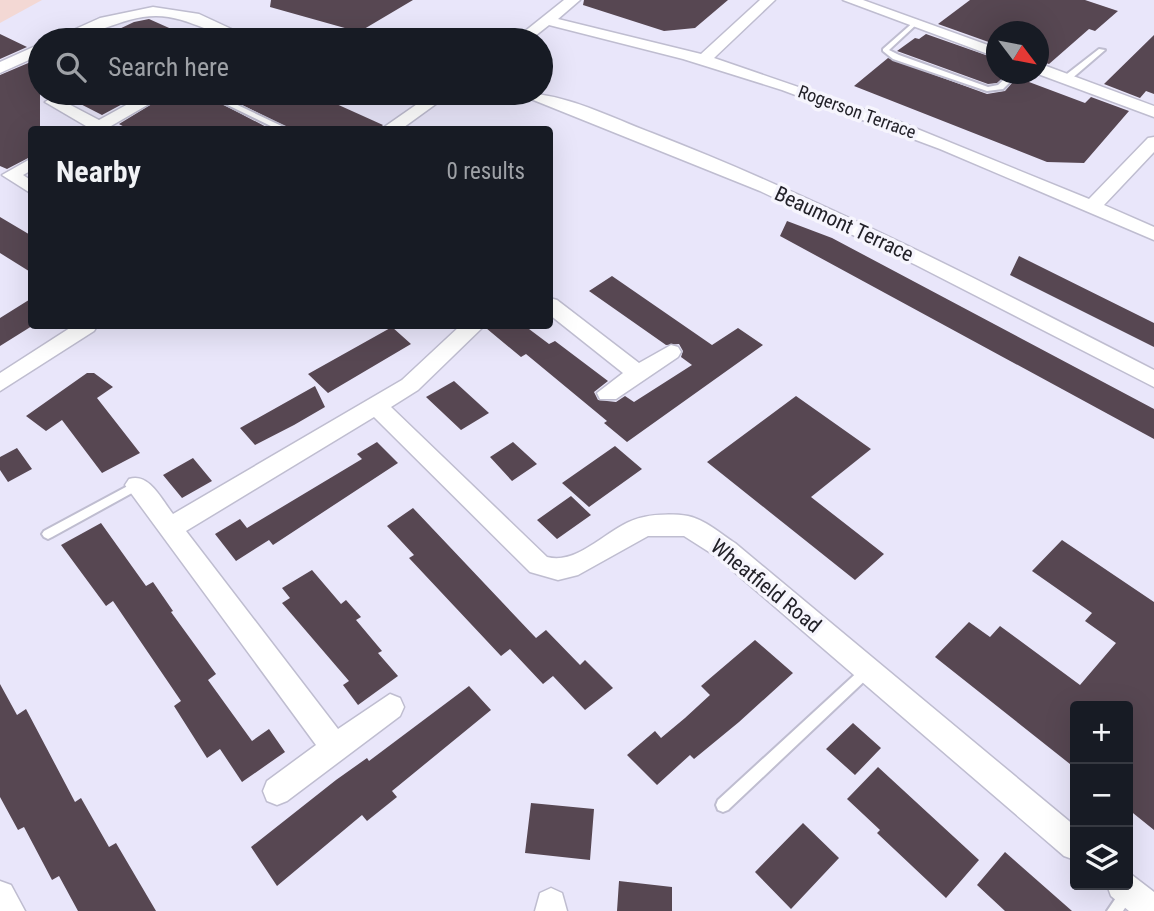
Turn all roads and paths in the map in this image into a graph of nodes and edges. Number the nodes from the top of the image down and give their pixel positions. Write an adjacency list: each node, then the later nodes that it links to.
1 (573, 0): 5 (street)
2 (768, 0): 13 (street)
3 (850, 0): 6 (street)
4 (130, 7): 7 (street); 8 (street)
5 (549, 21): 9 (street); 13 (street, Rogerson Terrace)
6 (916, 22): 10 (street); 17 (lane)
7 (85, 28)
8 (219, 28)
9 (539, 28)
10 (986, 48)
11 (1101, 50): 16 (lane)
12 (28, 55): 14 (street)
13 (703, 60): 32 (street, Rogerson Terrace)
14 (0, 68)
15 (1049, 72): 16 (street)
16 (1066, 79): 23 (street)
17 (1003, 84)
18 (553, 102): 39 (street, Beaumont Terrace)
19 (58, 105): 24 (street)
20 (139, 105): 25 (street)
21 (233, 105): 26 (lane)
22 (425, 105): 27 (street)
23 (1154, 112)
24 (95, 126)
25 (102, 126)
26 (277, 126)
27 (394, 126)
28 (1154, 142): 32 (street)
29 (28, 165): 30 (street)
30 (6, 174): 31 (street)
31 (28, 188)
32 (1092, 207): 33 (street, Rogerson Terrace)
33 (1154, 234)
34 (553, 307): 38 (street)
35 (82, 329): 40 (street)
36 (470, 329): 42 (street)
37 (671, 352): 38 (street)
38 (638, 373): 41 (street)
39 (1154, 379)
40 (0, 383)
41 (608, 393)
42 (376, 406): 44 (street); 46 (street, Wheatfield Road)
43 (137, 485): 44 (street); 45 (lane)
44 (170, 528): 48 (street)
45 (48, 534)
46 (868, 670): 50 (lane); 51 (street, Wheatfield Road)
47 (390, 707): 48 (street)
48 (335, 748): 49 (street)
49 (277, 791)
50 (723, 805)
51 (1070, 841)
52 (0, 896): 54 (street)
53 (1122, 896): 55 (street)
54 (9, 911)
55 (1153, 911)

